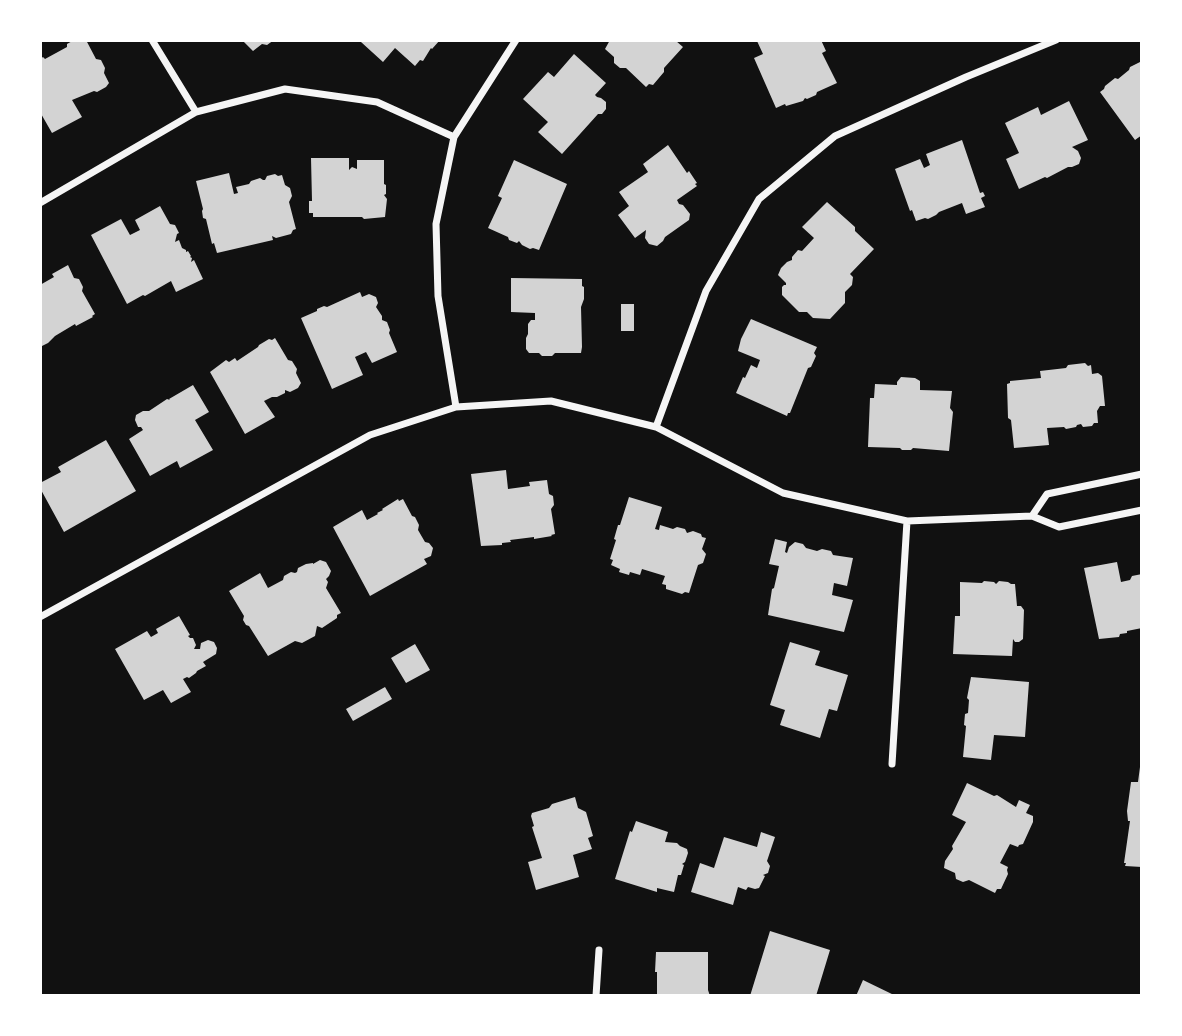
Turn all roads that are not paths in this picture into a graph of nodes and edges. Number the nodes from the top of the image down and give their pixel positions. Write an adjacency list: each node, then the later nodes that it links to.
1 (152, 40): 4 (street)
2 (516, 40): 5 (street)
3 (1056, 40): 8 (street)
4 (196, 112): 5 (street); 6 (street)
5 (454, 136): 7 (street)
6 (40, 203)
7 (457, 407): 8 (street); 13 (street)
8 (656, 427): 12 (street)
9 (1142, 474): 11 (street)
10 (1142, 510): 11 (street)
11 (1032, 516): 12 (street)
12 (907, 521): 14 (street)
13 (40, 617)
14 (892, 764)
15 (598, 950): 16 (street)
16 (596, 996)

